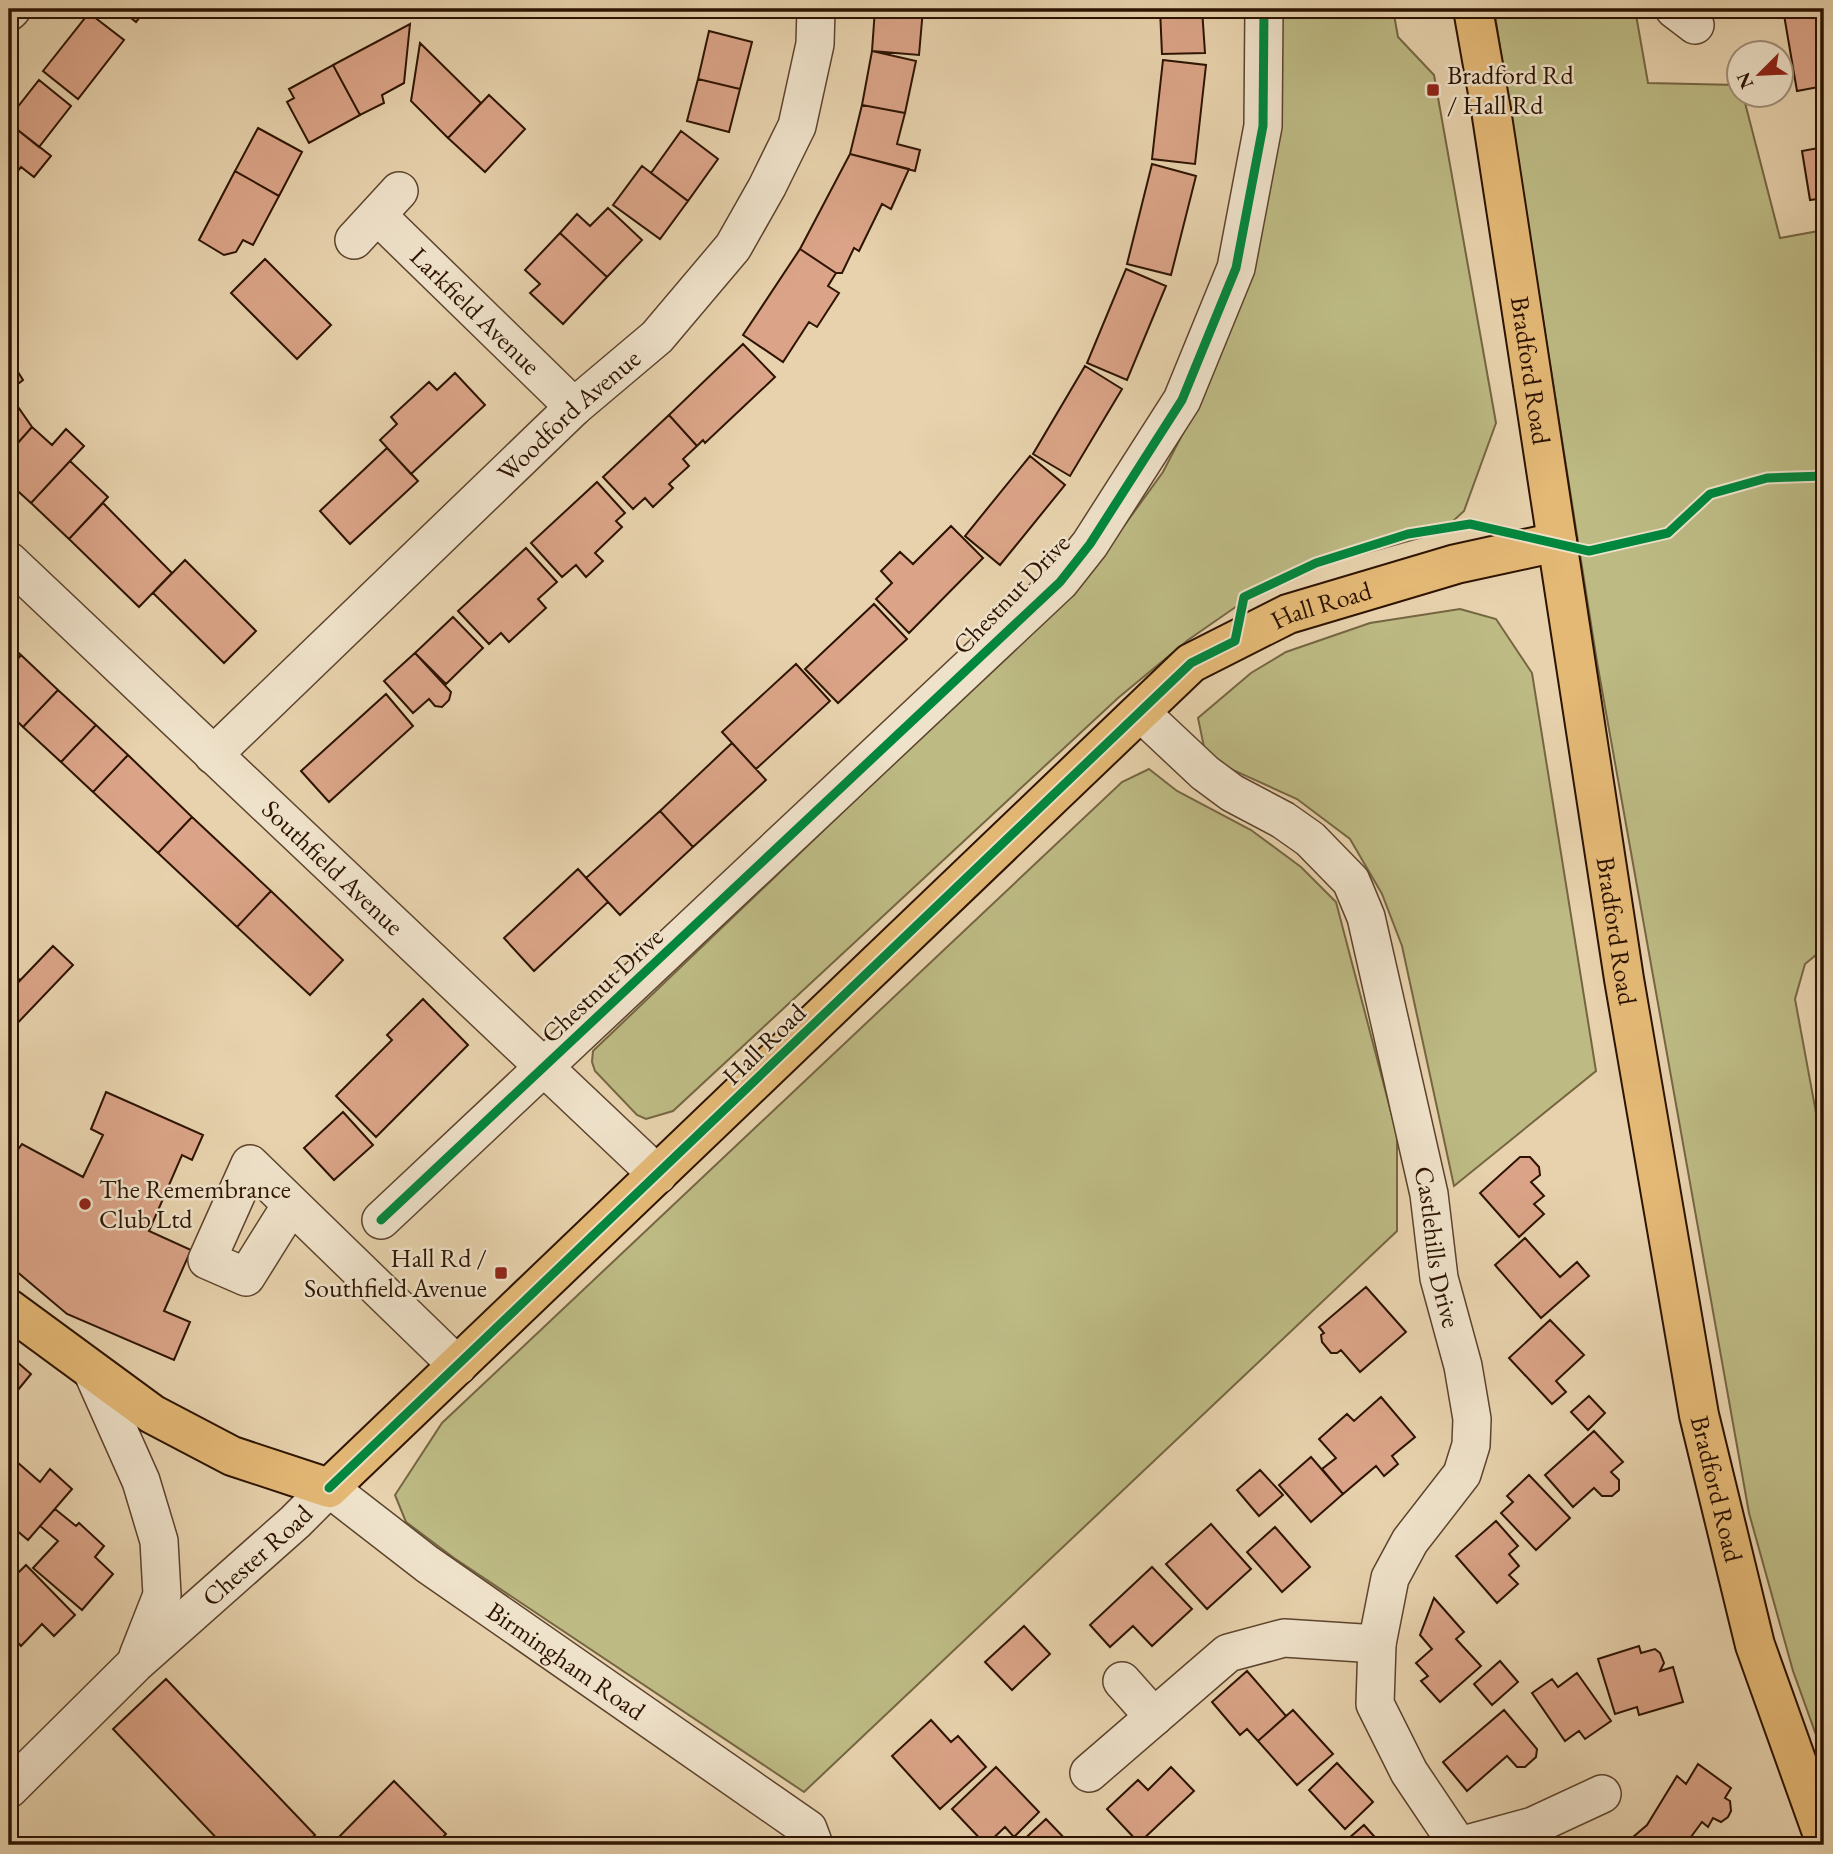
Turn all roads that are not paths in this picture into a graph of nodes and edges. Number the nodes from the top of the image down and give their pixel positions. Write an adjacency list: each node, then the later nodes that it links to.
1 (816, 9): 5 (street, Woodford Avenue)
2 (1264, 9): 10 (street, Chestnut Drive)
3 (1473, 9): 6 (main road, Bradford Road)
4 (377, 215): 5 (street, Larkfield Avenue)
5 (574, 407): 9 (street, Woodford Avenue)
6 (1557, 542): 8 (main road, Hall Road); 26 (main road, Bradford Road)
7 (9, 561): 9 (street, Southfield Avenue)
8 (1140, 712): 11 (main road, Hall Road); 18 (street, Castlehills Drive)
9 (213, 755): 10 (street, Southfield Avenue)
10 (544, 1068): 11 (street, Southfield Avenue); 13 (street, Chestnut Drive)
11 (658, 1175): 15 (main road, Hall Road)
12 (290, 1205): 15 (street)
13 (381, 1220)
14 (9, 1309): 16 (main road, Chester Road)
15 (458, 1366): 17 (main road, Hall Road)
16 (92, 1371): 17 (main road, Chester Road); 19 (street)
17 (329, 1488): 19 (street, Chester Road); 25 (street, Birmingham Road)
18 (1377, 1644): 21 (street); 27 (street, Castlehills Drive)
19 (135, 1664): 23 (street, Chester Road)
20 (1122, 1681): 21 (street)
21 (1154, 1717): 22 (street)
22 (1089, 1773)
23 (9, 1789)
24 (1602, 1794): 27 (street, Castlehills Drive)
25 (811, 1837)
26 (1824, 1838)
27 (1461, 1845)

